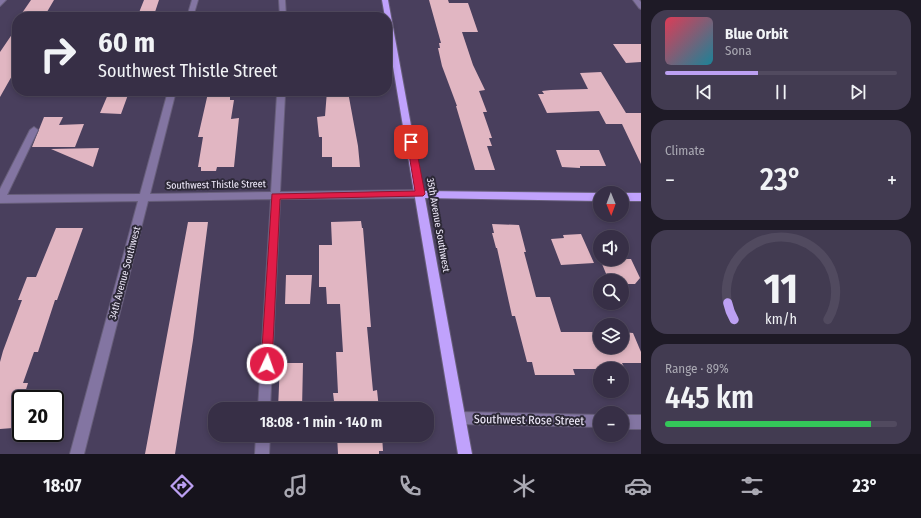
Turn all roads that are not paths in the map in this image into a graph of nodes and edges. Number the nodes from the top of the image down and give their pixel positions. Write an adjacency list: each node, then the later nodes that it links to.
1 (3, 0): 6 (street)
2 (194, 0): 8 (street)
3 (282, 0): 9 (street)
4 (385, 0): 10 (main road, 35th Avenue Southwest)
5 (636, 0): 7 (street)
6 (0, 4)
7 (641, 7)
8 (191, 12)
9 (283, 12)
10 (387, 12)
11 (392, 39): 15 (main road, 35th Avenue Southwest)
12 (171, 96): 17 (street, 34th Avenue Southwest)
13 (281, 96): 16 (street)
14 (34, 130): 21 (street)
15 (420, 194): 16 (street, Southwest Thistle Street); 18 (main road, Southwest Thistle Street); 23 (main road, 35th Avenue Southwest)
16 (275, 196): 17 (street, Southwest Thistle Street); 22 (street)
17 (145, 197): 21 (street, Southwest Thistle Street); 28 (street, 34th Avenue Southwest)
18 (593, 197)
19 (629, 197): 20 (main road)
20 (641, 197)
21 (0, 199)
22 (264, 402)
23 (459, 418): 24 (street, Southwest Rose Street); 30 (main road, 35th Avenue Southwest)
24 (593, 421)
25 (629, 422): 26 (street)
26 (641, 422)
27 (263, 442): 29 (street)
28 (77, 454)
29 (262, 454)
30 (465, 454)

